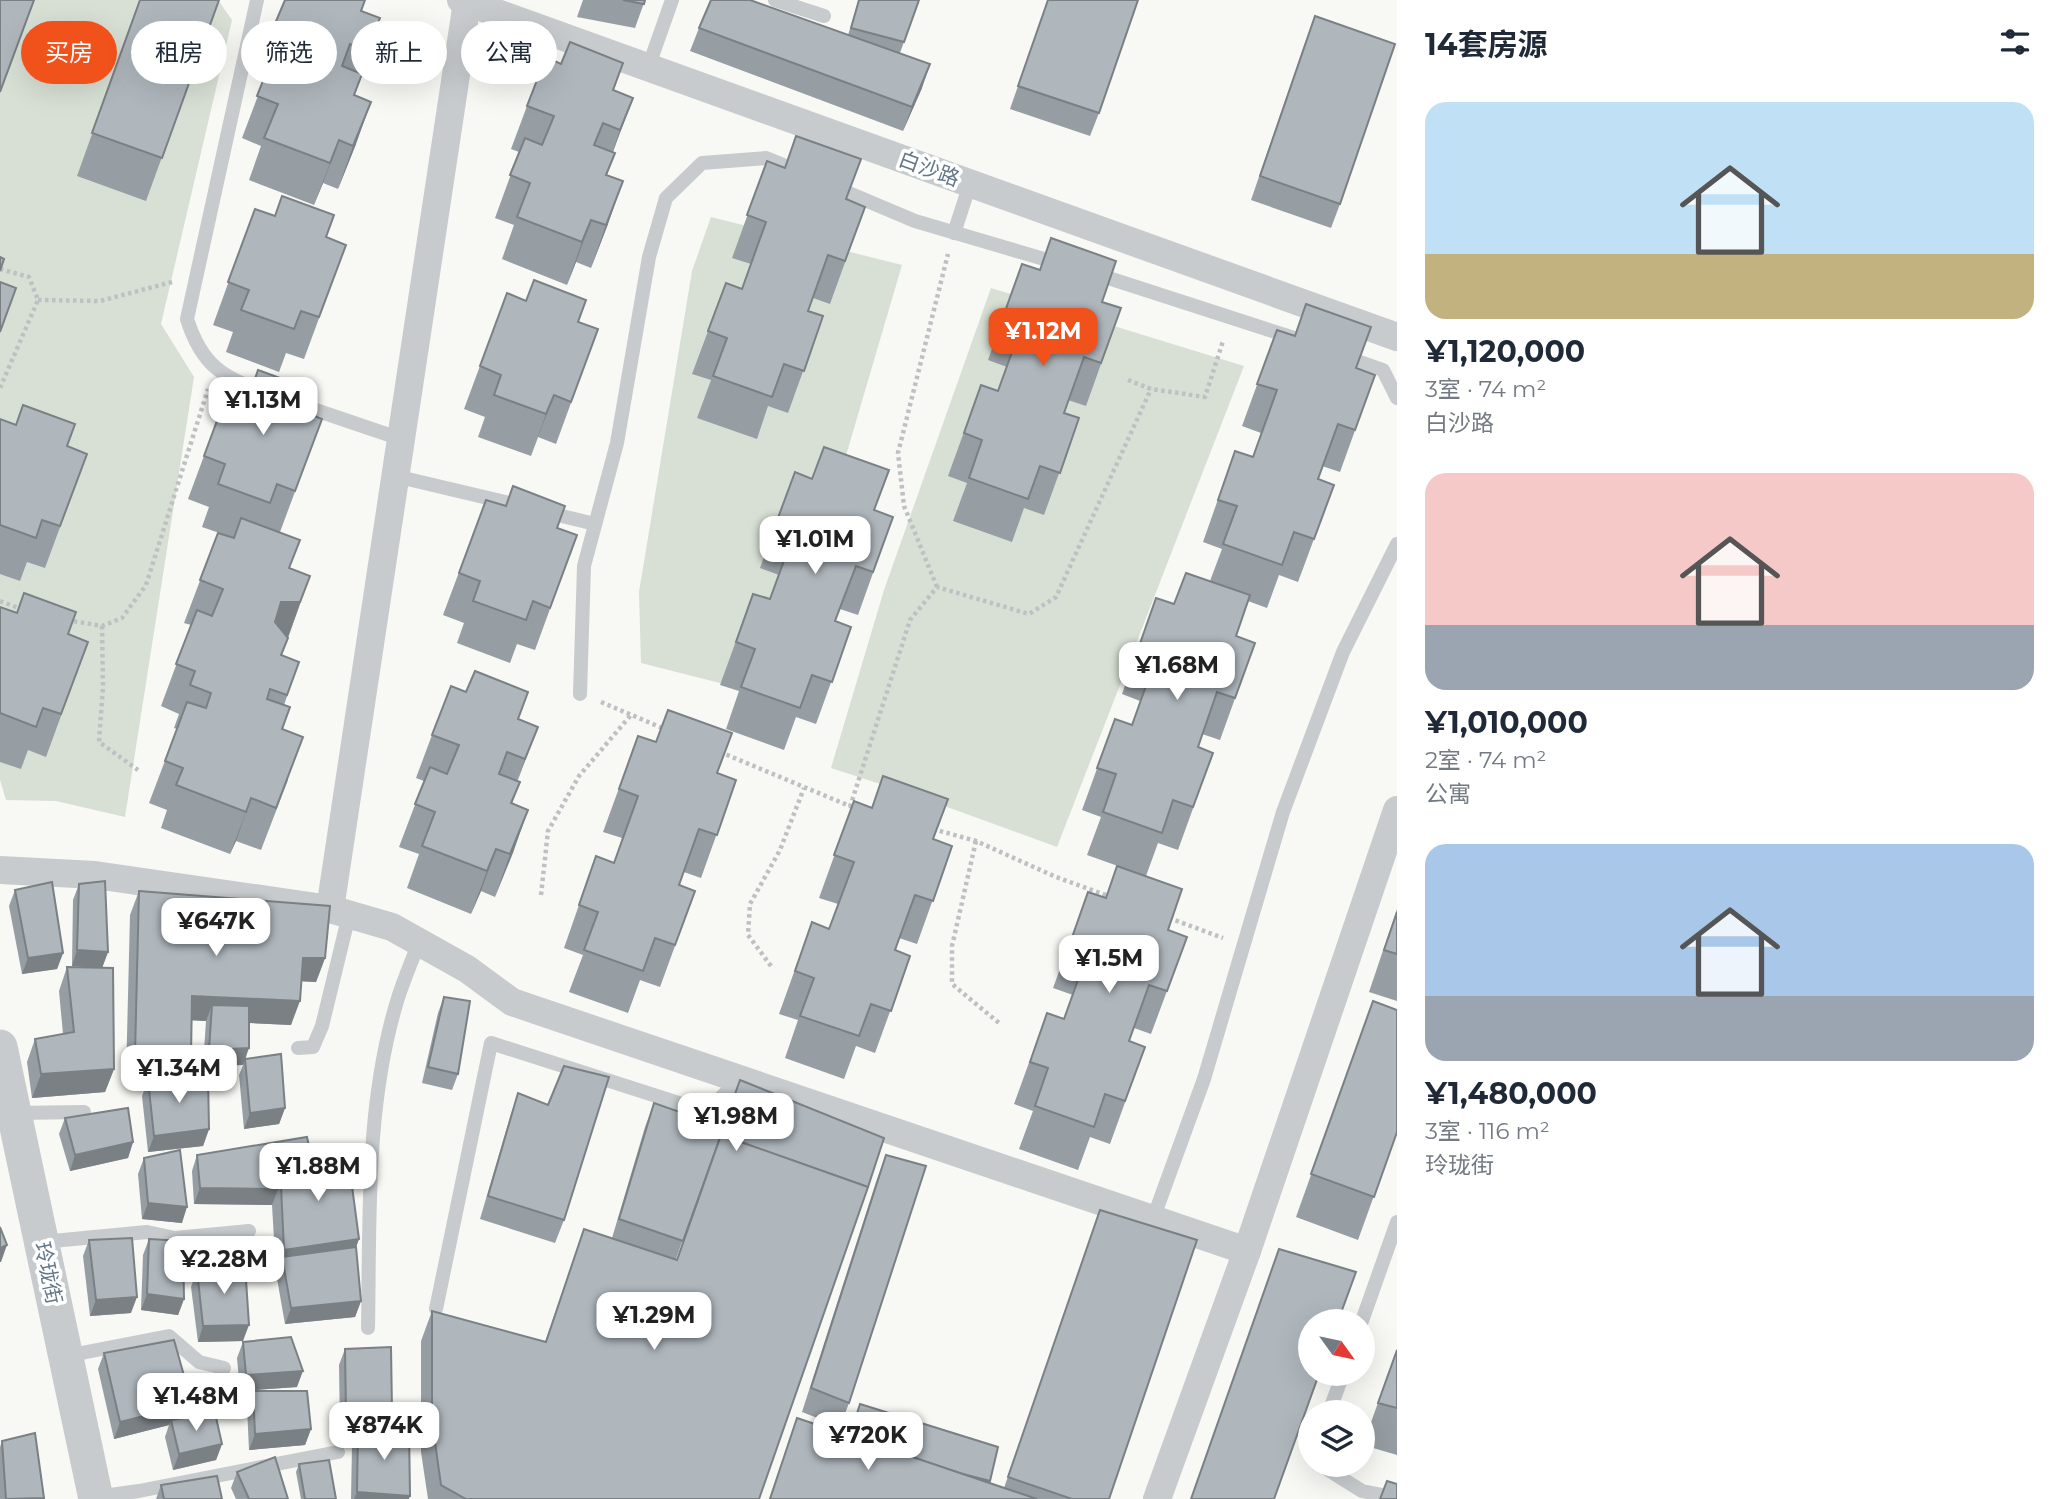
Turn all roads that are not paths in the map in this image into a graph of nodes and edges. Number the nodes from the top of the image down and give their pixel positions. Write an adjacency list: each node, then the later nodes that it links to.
1 (257, 0): 14 (lane)
2 (672, 0): 7 (lane)
3 (775, 0): 6 (lane)
4 (464, 1): 5 (street, 白沙路); 14 (street)
5 (508, 8): 7 (street, 白沙路)
6 (824, 16)
7 (648, 68): 8 (street, 白沙路)
8 (970, 184): 9 (lane); 10 (street, 白沙路)
9 (954, 233): 11 (lane); 16 (lane)
10 (1397, 337)
11 (1308, 343)
12 (1333, 352): 13 (lane)
13 (1397, 398)
14 (401, 439): 15 (street)
15 (395, 476): 16 (lane); 21 (street)
16 (595, 524): 18 (lane)
17 (1397, 544): 28 (lane)
18 (580, 694)
19 (1397, 810): 32 (street)
20 (0, 870): 21 (street)
21 (339, 912): 22 (street); 24 (lane)
22 (419, 942): 25 (street); 35 (lane)
23 (0, 1047): 27 (street, 玲珑街)
24 (298, 1048)
25 (740, 1079): 28 (street); 33 (lane)
26 (84, 1112): 27 (lane)
27 (7, 1114): 31 (street, 玲珑街)
28 (1153, 1219): 32 (street)
29 (1397, 1222): 34 (lane)
30 (249, 1231): 31 (lane)
31 (42, 1242): 36 (street, 玲珑街)
32 (1247, 1251): 42 (street)
33 (436, 1308)
34 (1366, 1309)
35 (368, 1328)
36 (65, 1356): 37 (lane); 40 (street, 玲珑街)
37 (223, 1368)
38 (338, 1452): 40 (lane)
39 (1340, 1477): 41 (lane)
40 (96, 1498)
41 (1397, 1498)
42 (1157, 1499)

